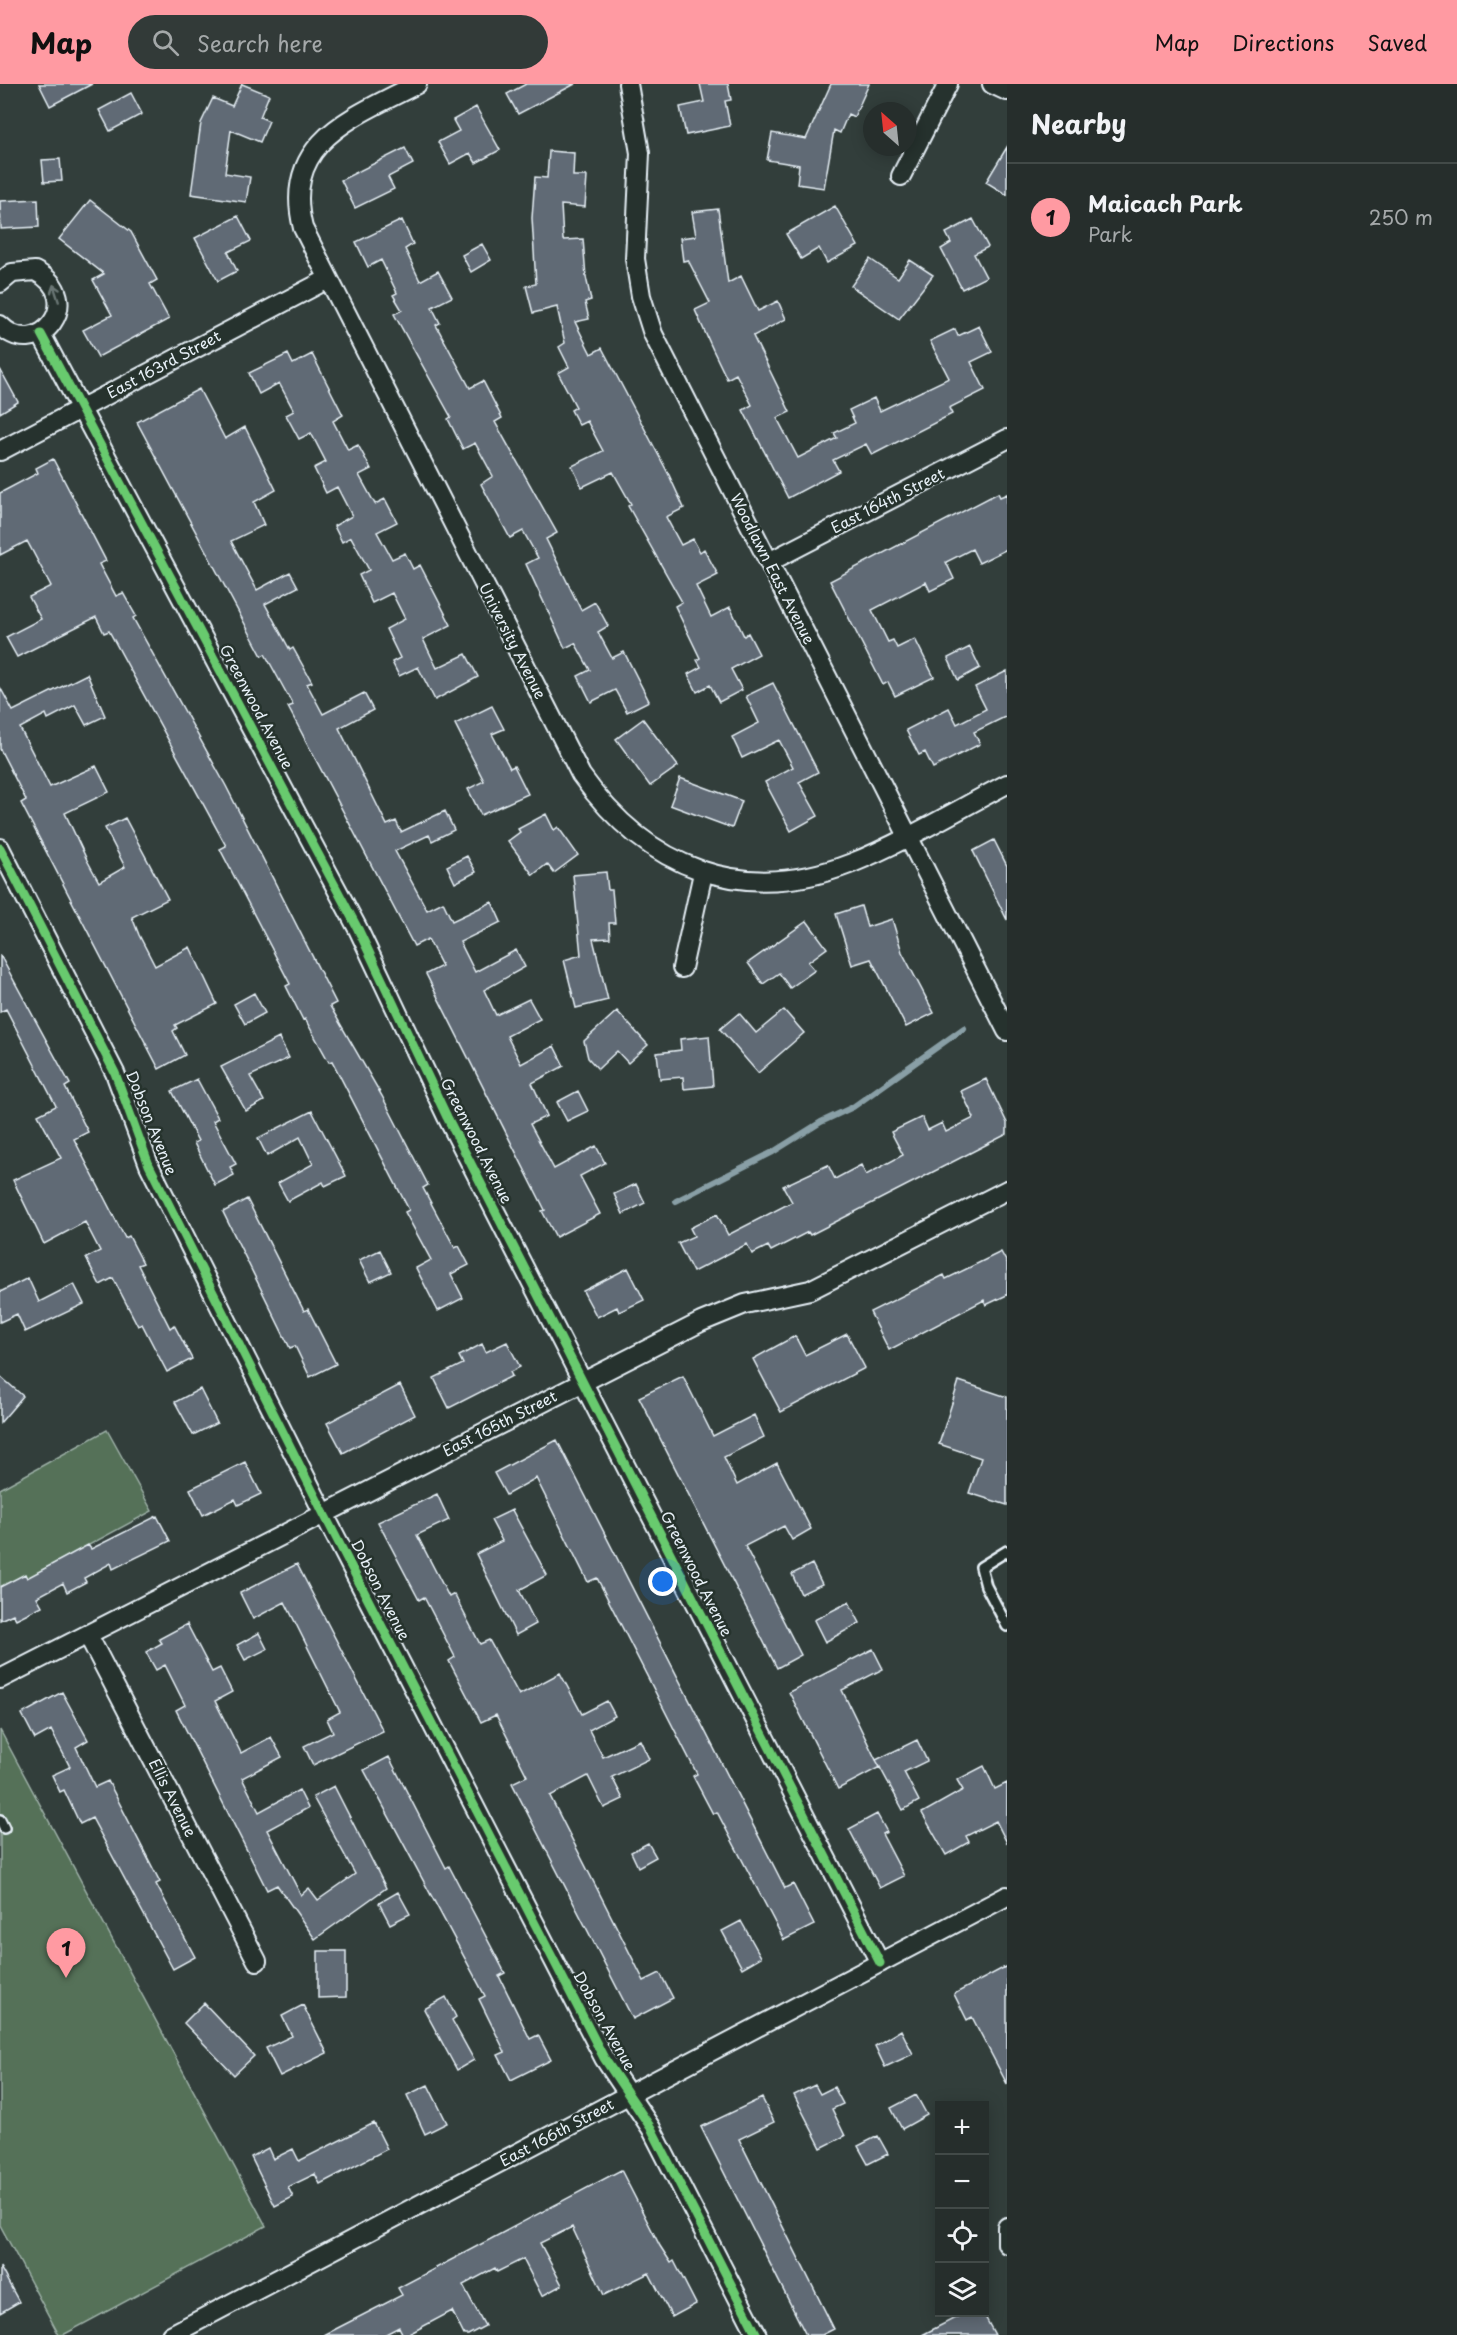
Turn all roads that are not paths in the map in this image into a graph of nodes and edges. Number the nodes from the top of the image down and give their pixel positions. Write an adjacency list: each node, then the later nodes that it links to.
1 (417, 84): 7 (street, University Avenue)
2 (628, 84): 14 (street, Woodlawn East Avenue)
3 (948, 84): 6 (street)
4 (992, 84): 5 (street)
5 (1007, 91)
6 (902, 176)
7 (328, 279): 11 (street, East 163rd Street); 18 (street, University Avenue)
8 (0, 283): 10 (street, one-way to 8)
9 (0, 325): 10 (street)
10 (41, 334): 11 (street, Greenwood Avenue)
11 (80, 409): 13 (street, East 163rd Street); 22 (street, Greenwood Avenue)
12 (1007, 439): 14 (street, East 164th Street)
13 (0, 451)
14 (769, 562): 16 (street, Woodlawn East Avenue)
15 (1007, 784): 16 (street, University Avenue)
16 (908, 835): 18 (street, University Avenue); 20 (street, Woodlawn East Avenue)
17 (0, 848): 23 (street, Dobson Avenue)
18 (703, 873): 19 (street)
19 (682, 968)
20 (1007, 1031)
21 (1007, 1190): 22 (street, East 165th Street)
22 (581, 1383): 23 (street, East 165th Street); 30 (street, Greenwood Avenue)
23 (324, 1514): 26 (street, East 165th Street); 31 (street, Dobson Avenue)
24 (1007, 1551): 25 (lane)
25 (1007, 1626)
26 (88, 1635): 27 (street, East 165th Street); 29 (street, Ellis Avenue)
27 (0, 1679)
28 (1007, 1896): 30 (street, East 166th Street)
29 (257, 1961)
30 (880, 1963): 31 (street, East 166th Street)
31 (629, 2095): 34 (street, Dobson Avenue); 35 (street, East 166th Street)
32 (1007, 2227): 33 (street)
33 (1007, 2244)
34 (750, 2333)
35 (171, 2335)

